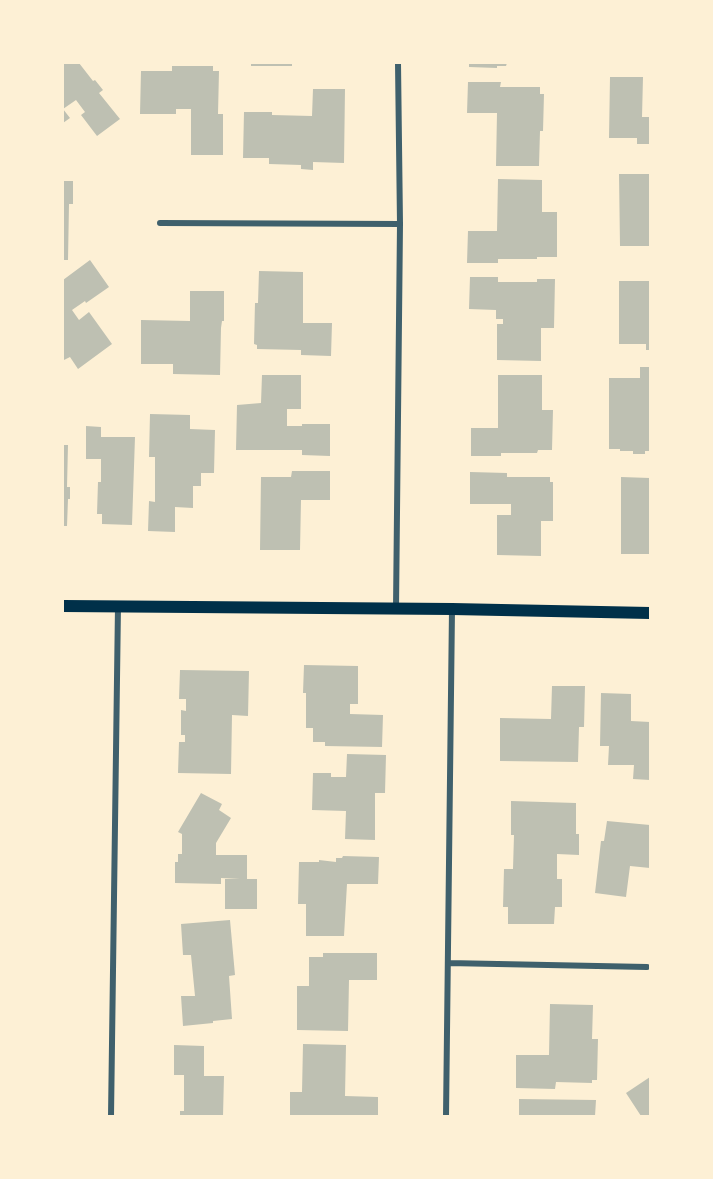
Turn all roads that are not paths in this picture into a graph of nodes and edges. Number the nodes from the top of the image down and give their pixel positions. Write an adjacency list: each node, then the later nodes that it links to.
1 (398, 63): 3 (street)
2 (160, 223): 3 (street)
3 (400, 224): 6 (street)
4 (63, 606): 5 (main road)
5 (118, 606): 6 (main road); 11 (street)
6 (396, 608): 7 (main road)
7 (452, 609): 8 (main road); 9 (street)
8 (650, 612)
9 (448, 963): 10 (street); 12 (street)
10 (646, 966)
11 (111, 1116)
12 (446, 1116)

